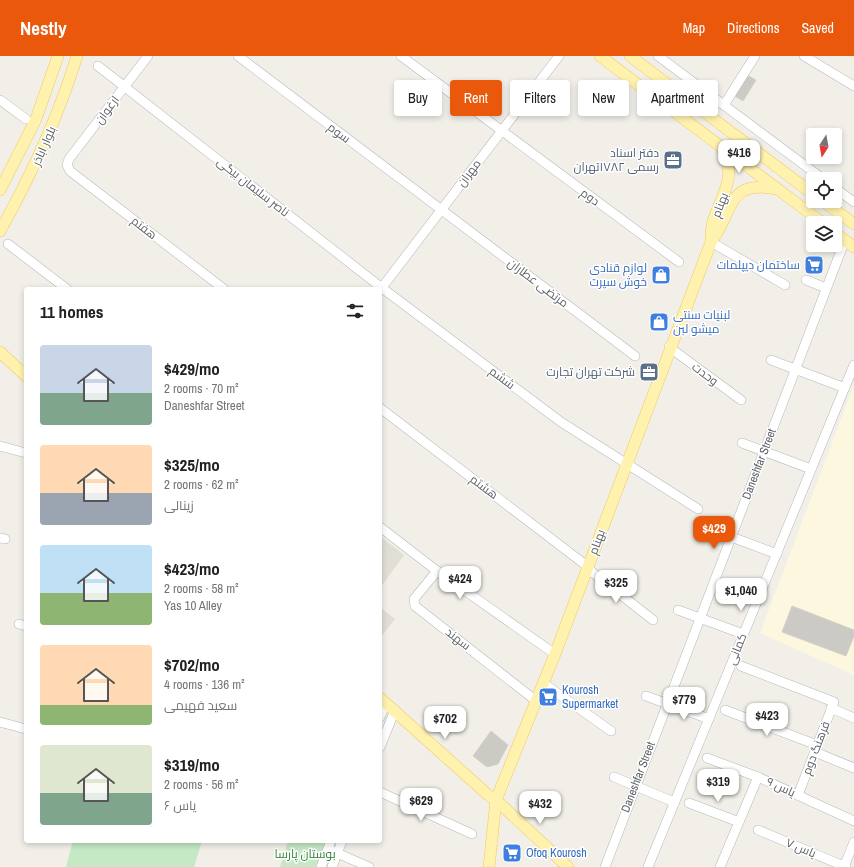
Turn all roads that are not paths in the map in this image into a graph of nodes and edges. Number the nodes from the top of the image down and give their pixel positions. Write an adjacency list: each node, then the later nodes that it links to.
1 (58, 56): 25 (main road, بلوار اباذر)
2 (77, 56): 33 (main road, بلوار اباذر)
3 (148, 56): 14 (street, ارغوان)
4 (238, 56): 30 (street, سوم)
5 (401, 56): 18 (street, دوم)
6 (559, 56): 18 (street, مهران)
7 (600, 56): 19 (main road)
8 (630, 56): 24 (main road)
9 (658, 56): 16 (street)
10 (755, 56): 16 (street)
11 (804, 56): 13 (street)
12 (98, 66): 14 (street, ناصر سلیمان بیگی)
13 (854, 86)
14 (124, 87): 20 (street, ارغوان); 44 (street, ناصر سلیمان بیگی)
15 (0, 100): 17 (street)
16 (724, 105): 21 (street)
17 (26, 119)
18 (501, 131): 30 (street, مهران); 39 (street, دوم)
19 (721, 146): 22 (main road, بهنام); 23 (main road)
20 (67, 165): 43 (street, هفتم)
21 (814, 172)
22 (727, 189): 26 (main road); 36 (main road, بهنام)
23 (779, 189): 26 (main road, بهنام); 31 (main road)
24 (806, 189)
25 (0, 190)
26 (738, 193): 36 (main road, بهنام)
27 (842, 193): 28 (street)
28 (854, 202)
29 (832, 208): 32 (main road)
30 (440, 210): 45 (street, مهران); 50 (street, مرتضی عطاران)
31 (814, 216)
32 (854, 224)
33 (0, 231)
34 (842, 238): 35 (main road)
35 (845, 240): 38 (main road); 46 (street, Daneshfar Street)
36 (710, 242): 41 (street); 48 (main road, بهنام)
37 (8, 244): 42 (street)
38 (854, 247)
39 (679, 262)
40 (806, 280): 46 (street)
41 (785, 285)
42 (64, 287)
43 (221, 287)
44 (378, 287)
45 (382, 288)
46 (826, 288): 53 (street, Daneshfar Street)
47 (382, 290): 62 (street, ششم)
48 (669, 348): 56 (street, وحدت); 62 (main road, بهنام)
49 (0, 352): 54 (main road)
50 (635, 356)
51 (771, 360): 53 (street)
52 (854, 366): 55 (street, کمانی)
53 (795, 369): 55 (street); 60 (street, Daneshfar Street)
54 (24, 374)
55 (845, 388): 63 (street, کمانی)
56 (741, 400)
57 (382, 410): 69 (street, هشتم)
58 (742, 443): 60 (street)
59 (0, 446): 61 (street)
60 (764, 451): 63 (street); 67 (street, Daneshfar Street)
61 (24, 452)
62 (626, 463): 64 (street, ششم); 69 (main road, بهنام)
63 (811, 469): 68 (street, کمانی)
64 (698, 509)
65 (382, 529): 70 (street)
66 (710, 529): 67 (street)
67 (731, 537): 68 (street); 72 (street, Daneshfar Street)
68 (777, 554): 74 (street, کمانی)
69 (590, 569): 73 (street, هشتم); 75 (main road, بهنام)
70 (437, 571): 75 (street); 80 (street, سهند)
71 (678, 610): 72 (street)
72 (700, 618): 74 (street); 81 (street, Daneshfar Street)
73 (653, 620)
74 (743, 634): 86 (street, کمانی)
75 (555, 654): 77 (main road, بهنام)
76 (741, 666): 82 (street)
77 (543, 683): 80 (main road, بهنام); 89 (street)
78 (646, 696): 81 (street)
79 (383, 700): 83 (main road)
80 (536, 700): 99 (main road, بهنام)
81 (666, 704): 86 (street); 96 (street, Daneshfar Street)
82 (832, 705): 85 (street); 91 (street, فرهنگ دوم)
83 (395, 710): 90 (street); 99 (main road)
84 (725, 710): 91 (street)
85 (854, 718)
86 (708, 719): 100 (street, کمانی)
87 (0, 722): 88 (street)
88 (24, 728)
89 (611, 731)
90 (382, 741)
91 (816, 748): 93 (street); 98 (street, فرهنگ دوم)
92 (707, 758): 95 (street, یاس ۹)
93 (854, 768)
94 (614, 777): 96 (street)
95 (758, 777): 98 (street, یاس ۹); 103 (street)
96 (635, 786): 100 (street); 115 (street, Daneshfar Street)
97 (382, 793): 105 (street)
98 (798, 795): 102 (street, یاس ۹)
99 (496, 800): 113 (main road, بهنام); 114 (main road)
100 (674, 802): 116 (street, کمانی)
101 (689, 803): 103 (street)
102 (854, 821)
103 (739, 822): 117 (street)
104 (758, 830): 118 (street, یاس ۷)
105 (472, 834)
106 (854, 842): 118 (street)
107 (341, 843): 109 (street)
108 (330, 845): 109 (street); 110 (street)
109 (338, 853): 111 (street); 112 (street)
110 (321, 867)
111 (332, 867)
112 (369, 867)
113 (489, 867)
114 (568, 867)
115 (605, 867)
116 (648, 867)
117 (720, 867)
118 (845, 867)

